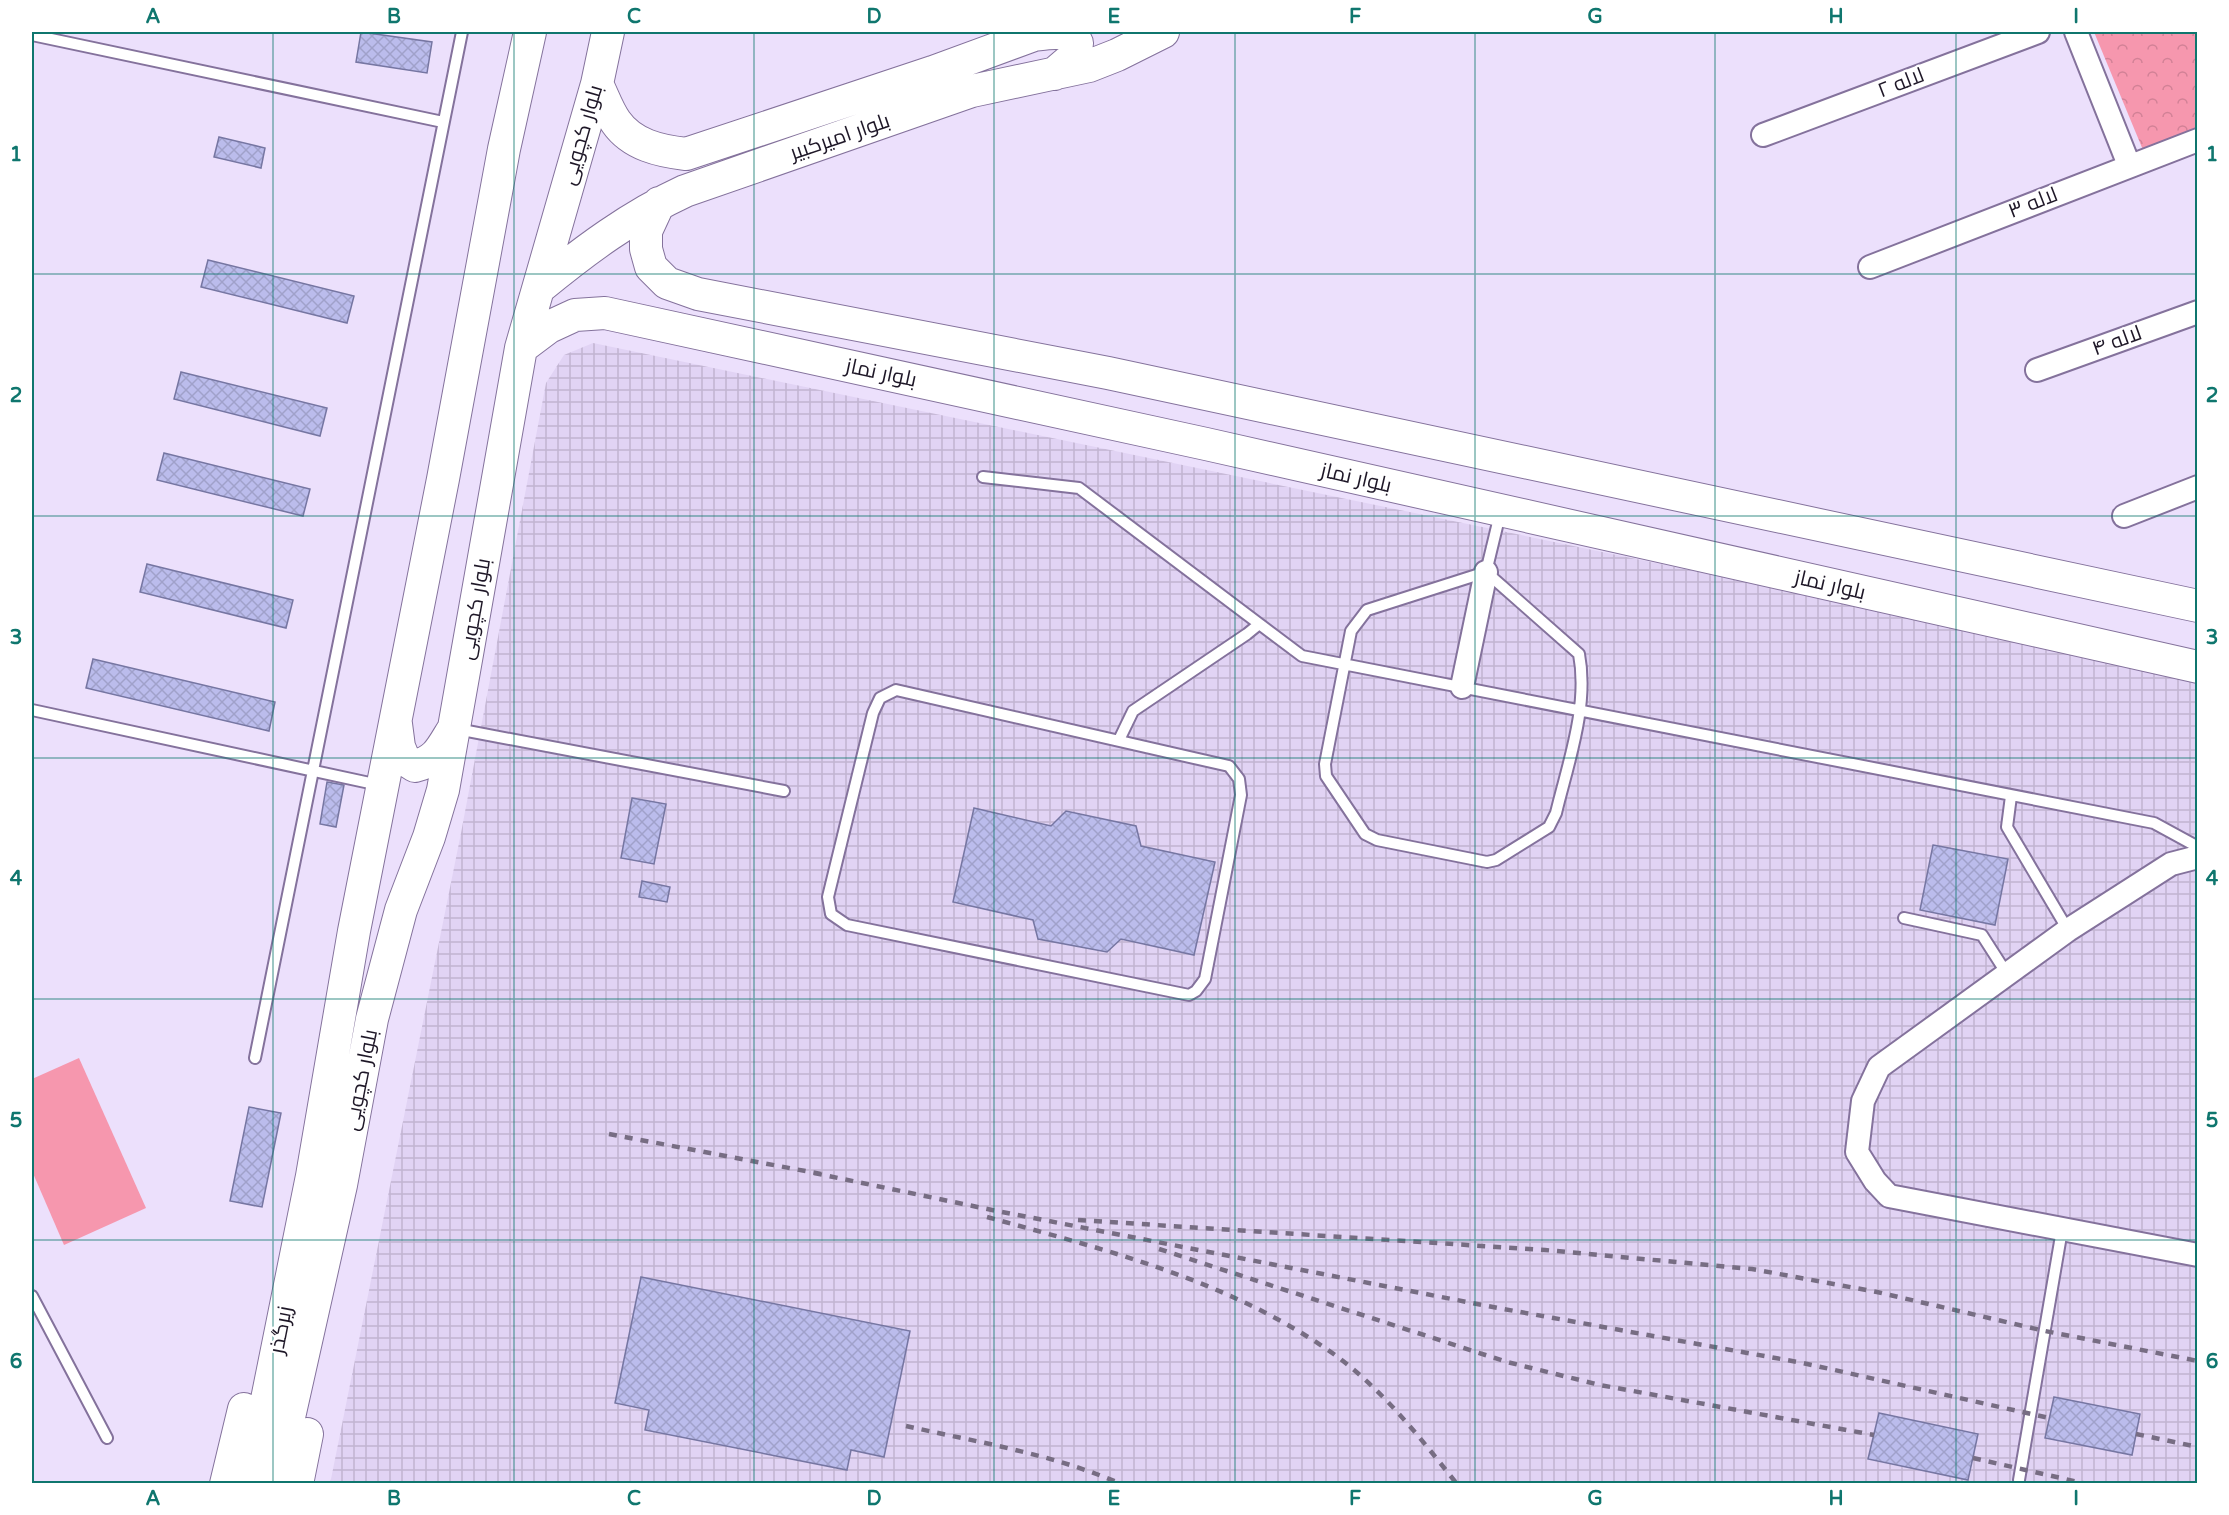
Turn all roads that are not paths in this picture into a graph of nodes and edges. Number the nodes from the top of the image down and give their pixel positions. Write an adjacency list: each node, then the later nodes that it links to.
1 (462, 32): 11 (lane)
2 (530, 32): 37 (main road, بلوار کچویی)
3 (608, 32): 10 (main road, بلوار کچویی)
4 (1163, 32): 9 (main road, بلوار امیرکبیر)
5 (2038, 32): 12 (street, لاله ۲)
6 (2076, 32): 14 (street)
7 (1038, 33): 9 (main road, بلوار امیرکبیر); 10 (main road, بلوار امیرکبیر)
8 (32, 35): 11 (lane)
9 (1054, 74): 15 (main road, بلوار امیرکبیر)
10 (597, 84): 17 (main road, بلوار کچویی)
11 (443, 122): 40 (lane)
12 (1763, 135)
13 (2198, 140): 14 (street, لاله ۳)
14 (2129, 165): 16 (street, لاله ۳)
15 (659, 203): 17 (main road, بلوار امیرکبیر); 21 (main road, بلوار نماز)
16 (1869, 267)
17 (539, 288): 19 (main road, بلوار کچویی)
18 (2198, 312): 20 (street, لاله ۴)
19 (521, 348): 23 (main road, بلوار نماز); 38 (main road, بلوار کچویی)
20 (2037, 370)
21 (1160, 384): 22 (main road, بلوار نماز); 23 (main road)
22 (1209, 395): 24 (main road); 30 (main road, بلوار نماز)
23 (1149, 432): 24 (main road, بلوار نماز)
24 (1206, 444): 27 (main road, بلوار نماز)
25 (983, 477): 31 (lane)
26 (2198, 487): 28 (street)
27 (1501, 511): 29 (lane); 33 (main road, بلوار نماز)
28 (2124, 516)
29 (1485, 572): 32 (lane); 34 (street); 36 (lane)
30 (2198, 606)
31 (1258, 624): 32 (lane); 39 (lane)
32 (1344, 664): 34 (lane); 36 (lane)
33 (2198, 667)
34 (1462, 687): 36 (lane)
35 (32, 710): 40 (lane)
36 (1580, 710): 43 (lane)
37 (396, 723): 38 (main road); 41 (main road, بلوار کچویی)
38 (454, 728): 42 (lane); 50 (main road, بلوار کچویی)
39 (1119, 740): 39 (lane)
40 (314, 770): 41 (lane); 49 (lane)
41 (382, 785): 50 (main road, بلوار کچویی)
42 (784, 791)
43 (2011, 796): 44 (lane); 47 (lane)
44 (2198, 847)
45 (2198, 857): 47 (street)
46 (1904, 918): 48 (lane)
47 (2068, 930): 48 (street)
48 (2007, 974): 51 (street)
49 (255, 1058)
50 (326, 1180): 56 (main road); 57 (main road, زیرگذر); 58 (main road, زیرگذر); 59 (main road)
51 (2062, 1230): 52 (street); 55 (lane)
52 (2198, 1256)
53 (32, 1296): 54 (lane)
54 (107, 1438)
55 (2019, 1480)
56 (226, 1484)
57 (250, 1484)
58 (274, 1484)
59 (297, 1484)

